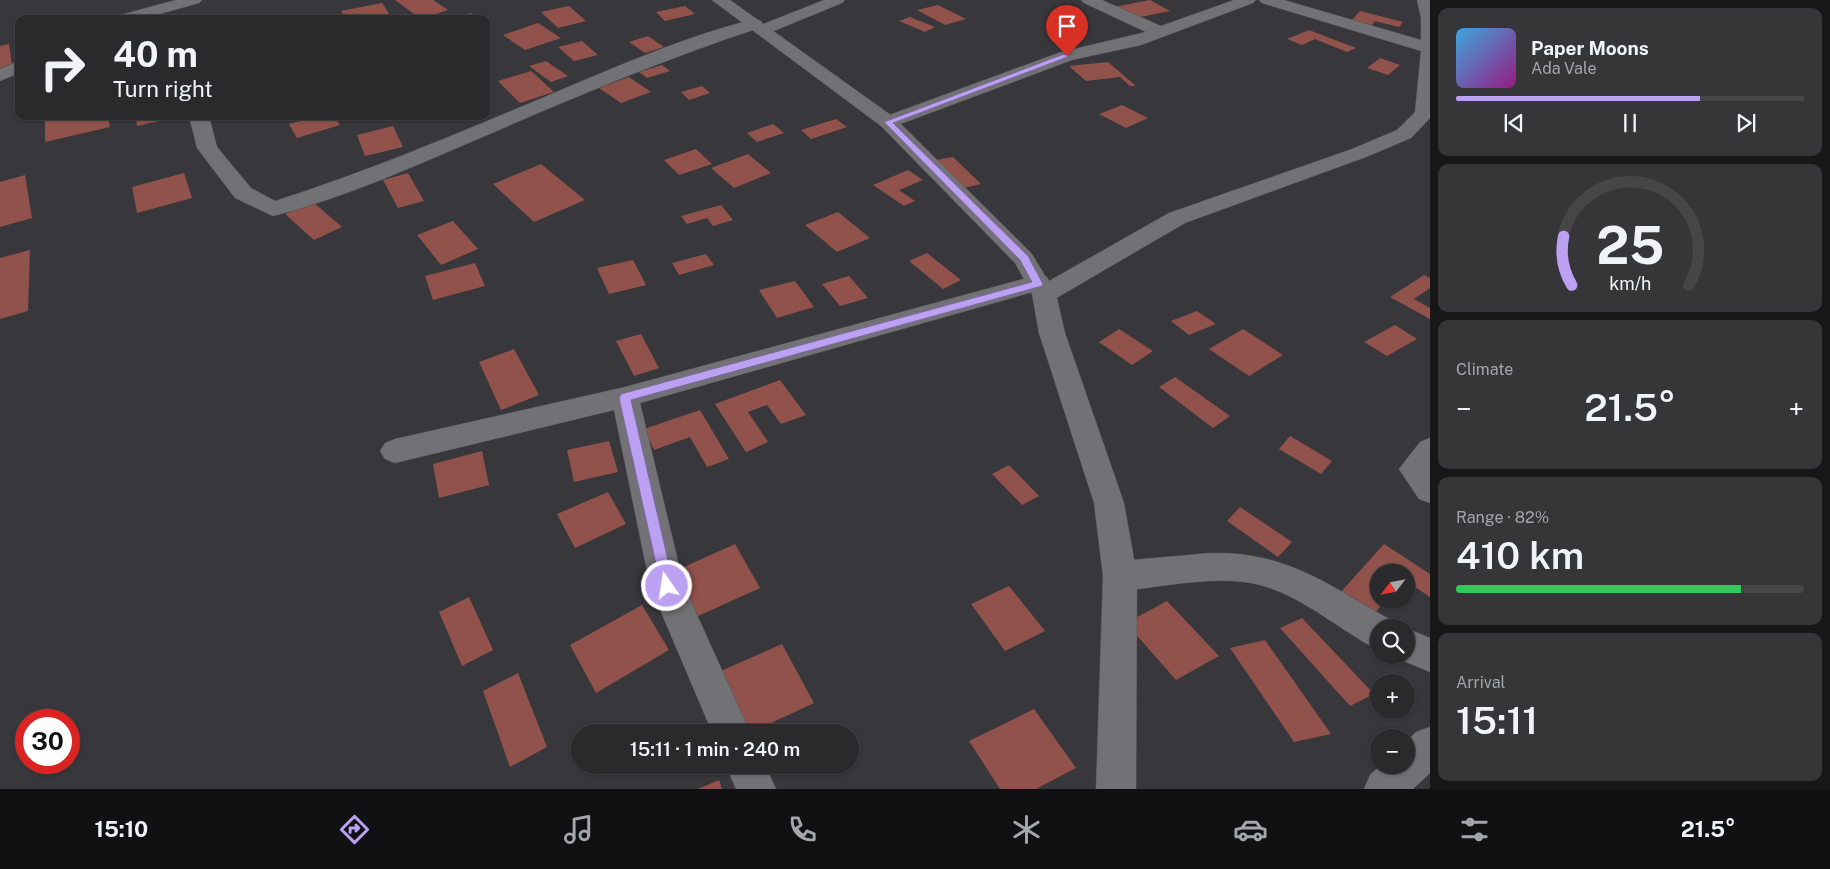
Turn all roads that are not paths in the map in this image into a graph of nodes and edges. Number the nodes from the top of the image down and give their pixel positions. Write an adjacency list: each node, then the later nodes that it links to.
1 (194, 0): 8 (street)
2 (720, 0): 9 (street)
3 (836, 0): 9 (street)
4 (1089, 0): 10 (street)
5 (1248, 0): 10 (street)
6 (1267, 0): 11 (street)
7 (1425, 0): 11 (street)
8 (139, 15)
9 (759, 27): 15 (street); 16 (street)
10 (1160, 32): 16 (street)
11 (1430, 48): 12 (street)
12 (1430, 56): 17 (street)
13 (15, 68): 14 (street)
14 (0, 76)
15 (200, 120)
16 (888, 122): 17 (street)
17 (1041, 289): 18 (street); 22 (street)
18 (625, 398): 20 (street); 26 (street)
19 (1430, 450): 21 (street)
20 (395, 451)
21 (1430, 490)
22 (1120, 576): 23 (street); 30 (street)
23 (1370, 627)
24 (1415, 649): 25 (street)
25 (1430, 655)
26 (727, 724)
27 (1430, 746): 31 (street)
28 (750, 774): 29 (street)
29 (756, 789)
30 (1116, 789)
31 (1384, 789)

